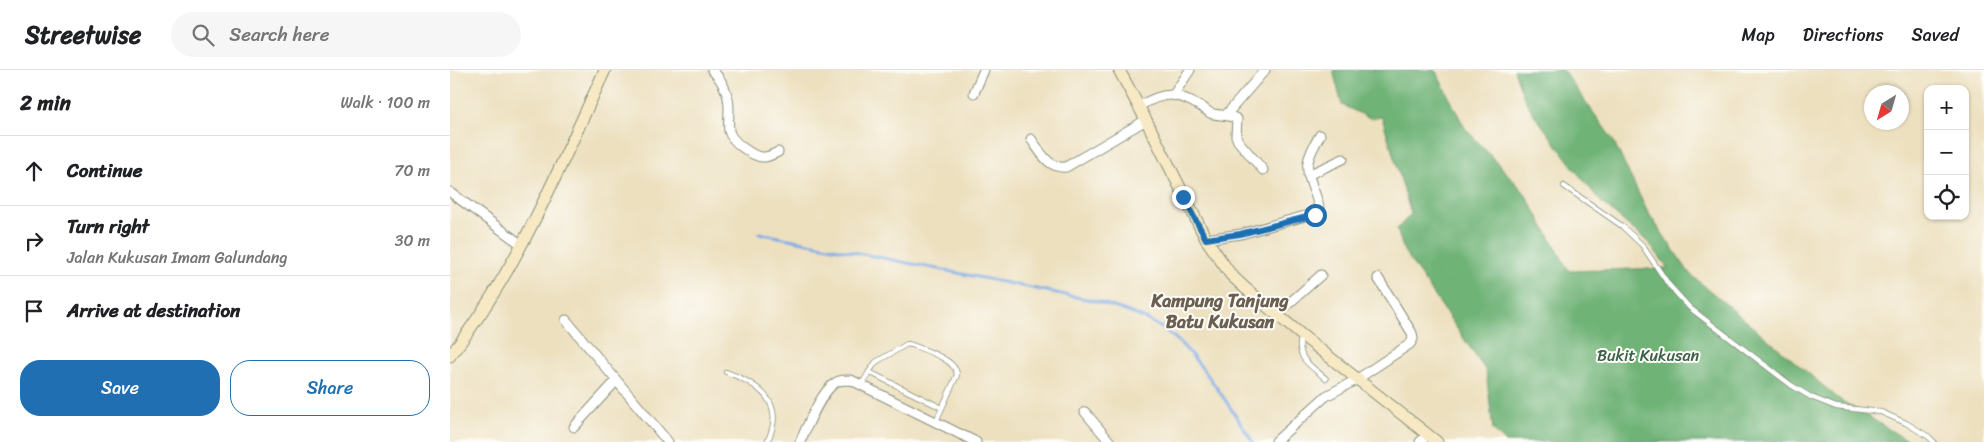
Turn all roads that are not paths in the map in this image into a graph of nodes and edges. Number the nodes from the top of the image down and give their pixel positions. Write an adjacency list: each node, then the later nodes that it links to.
1 (605, 70): 21 (street)
2 (712, 70): 14 (street)
3 (984, 70): 7 (street)
4 (1118, 70): 9 (street)
5 (1190, 70): 8 (street)
6 (1264, 70): 10 (street)
7 (974, 93)
8 (1174, 94): 9 (street); 10 (street)
9 (1139, 106): 11 (street)
10 (1226, 115): 16 (street)
11 (1146, 120): 13 (street); 20 (street)
12 (1320, 135): 17 (street)
13 (1031, 139)
14 (778, 152)
15 (1343, 159): 17 (street)
16 (1263, 170)
17 (1308, 174): 20 (street)
18 (1564, 186): 45 (lane)
19 (450, 192): 21 (street)
20 (1206, 239): 24 (street)
21 (522, 245): 27 (street)
22 (1322, 275): 24 (street)
23 (1378, 278): 31 (street)
24 (1276, 315): 26 (street)
25 (566, 320): 32 (street)
26 (1302, 336): 30 (lane); 31 (street)
27 (450, 356)
28 (726, 372): 41 (lane)
29 (869, 372): 33 (lane); 34 (lane); 34 (lane)
30 (1326, 379)
31 (1356, 380): 38 (street); 39 (street)
32 (616, 381): 37 (street); 40 (street)
33 (862, 384): 36 (street); 42 (street)
34 (942, 408): 36 (lane)
35 (1085, 412): 44 (street)
36 (936, 422): 43 (street)
37 (574, 427)
38 (1428, 440)
39 (1276, 441)
40 (668, 442)
41 (767, 442)
42 (800, 442)
43 (974, 442)
44 (1110, 442)
45 (1934, 442)

